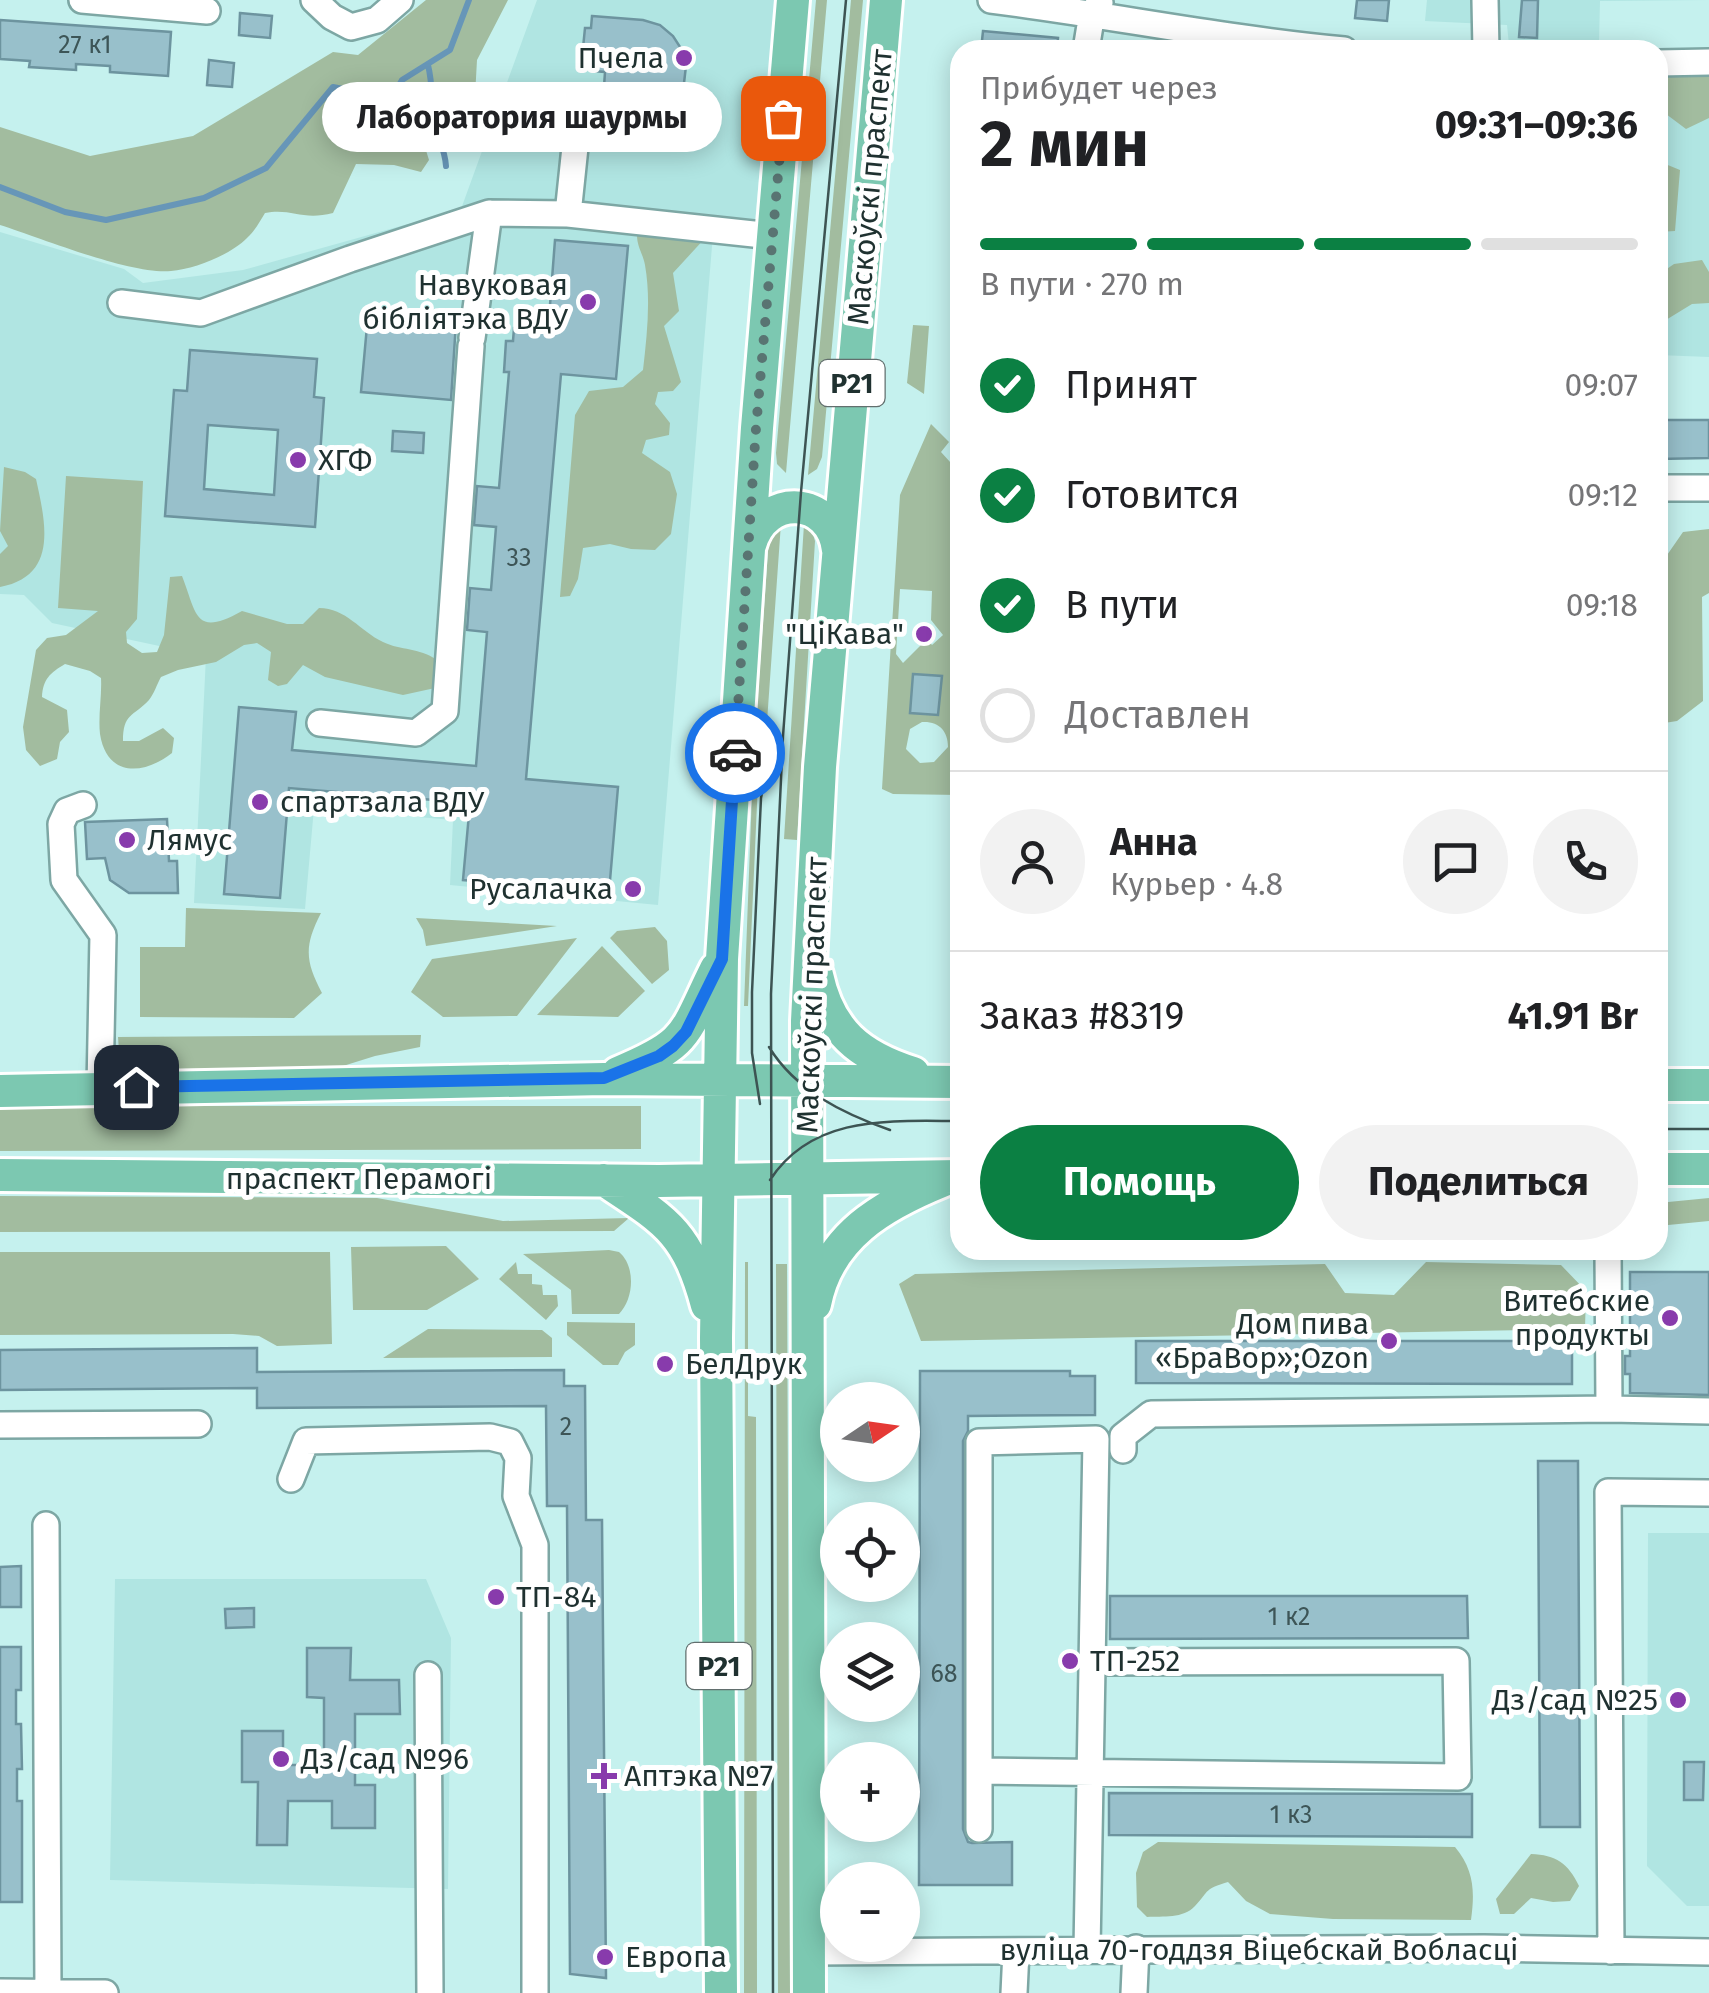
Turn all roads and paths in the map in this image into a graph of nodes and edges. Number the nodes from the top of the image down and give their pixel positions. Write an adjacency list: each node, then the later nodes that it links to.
1 (82, 0): 2 (street)
2 (92, 0): 10 (street)
3 (314, 0): 4 (street)
4 (400, 0)
5 (793, 0): 19 (main road, Р21)
6 (886, 0): 22 (main road, Маскоўскі праспект / Р21)
7 (991, 0): 9 (street)
8 (1485, 0): 13 (street)
9 (1097, 6): 11 (street); 12 (street)
10 (207, 12)
11 (1088, 40)
12 (1253, 40)
13 (1486, 40)
14 (1668, 62): 15 (street)
15 (1709, 62)
16 (560, 106): 18 (street)
17 (489, 213): 18 (street); 20 (street); 27 (street)
18 (568, 214): 19 (street)
19 (772, 236): 21 (main road, Р21)
20 (121, 304)
21 (755, 460): 22 (main road); 25 (main road, Р21)
22 (845, 462): 26 (main road, Маскоўскі праспект / Р21)
23 (1668, 488): 24 (street)
24 (1709, 488)
25 (749, 551): 26 (main road); 30 (main road, Р21)
26 (838, 555): 29 (main road, Маскоўскі праспект / Р21)
27 (320, 724)
28 (83, 805): 38 (street)
29 (812, 946): 33 (main road, Маскоўскі праспект / Р21); 34 (main road)
30 (722, 959): 31 (main road); 32 (main road, Р21)
31 (604, 1078): 32 (main road); 38 (main road)
32 (720, 1079): 33 (main road); 47 (main road, Р21)
33 (805, 1080): 35 (main road); 44 (main road, Маскоўскі праспект / Р21)
34 (950, 1082)
35 (950, 1082)
36 (1668, 1085): 37 (main road)
37 (1709, 1085)
38 (100, 1088): 39 (main road)
39 (0, 1090)
40 (1668, 1169): 41 (main road)
41 (1709, 1169)
42 (0, 1175): 46 (main road, праспект Перамогі)
43 (950, 1176): 44 (main road, праспект Перамогі)
44 (808, 1178): 47 (main road, праспект Перамогі); 49 (main road, Маскоўскі праспект / Р21)
45 (950, 1179): 49 (main road)
46 (604, 1180): 47 (main road, праспект Перамогі); 50 (main road)
47 (718, 1180): 50 (main road, Р21)
48 (1608, 1260): 51 (street)
49 (809, 1334): 68 (main road, Маскоўскі праспект / Р21)
50 (716, 1338): 75 (main road, Р21)
51 (1609, 1410): 52 (street); 55 (street)
52 (1709, 1411)
53 (0, 1424): 54 (street)
54 (198, 1424)
55 (1123, 1450)
56 (291, 1479): 74 (street)
57 (1709, 1493): 67 (street)
58 (46, 1524): 71 (street)
59 (1092, 1662): 61 (street); 62 (street); 62 (street)
60 (428, 1674): 73 (street)
61 (980, 1771): 62 (street); 63 (street)
62 (1090, 1772): 65 (street)
63 (979, 1829)
64 (1136, 1948): 65 (street, вуліца 70-годдзя Віцебскай Вобласці); 67 (street, вуліца 70-годдзя Віцебскай Вобласці); 78 (street)
65 (1086, 1950): 66 (street, вуліца 70-годдзя Віцебскай Вобласці)
66 (1016, 1951): 68 (street, вуліца 70-годдзя Віцебскай Вобласці); 77 (street)
67 (1612, 1951): 69 (street, вуліца 70-годдзя Віцебскай Вобласці)
68 (809, 1952): 76 (main road, Маскоўскі праспект / Р21)
69 (1709, 1952)
70 (0, 1992): 71 (street)
71 (48, 1992): 72 (street)
72 (105, 1993)
73 (430, 1993)
74 (535, 1993)
75 (721, 1993)
76 (809, 1993)
77 (1014, 1993)
78 (1134, 1993)

